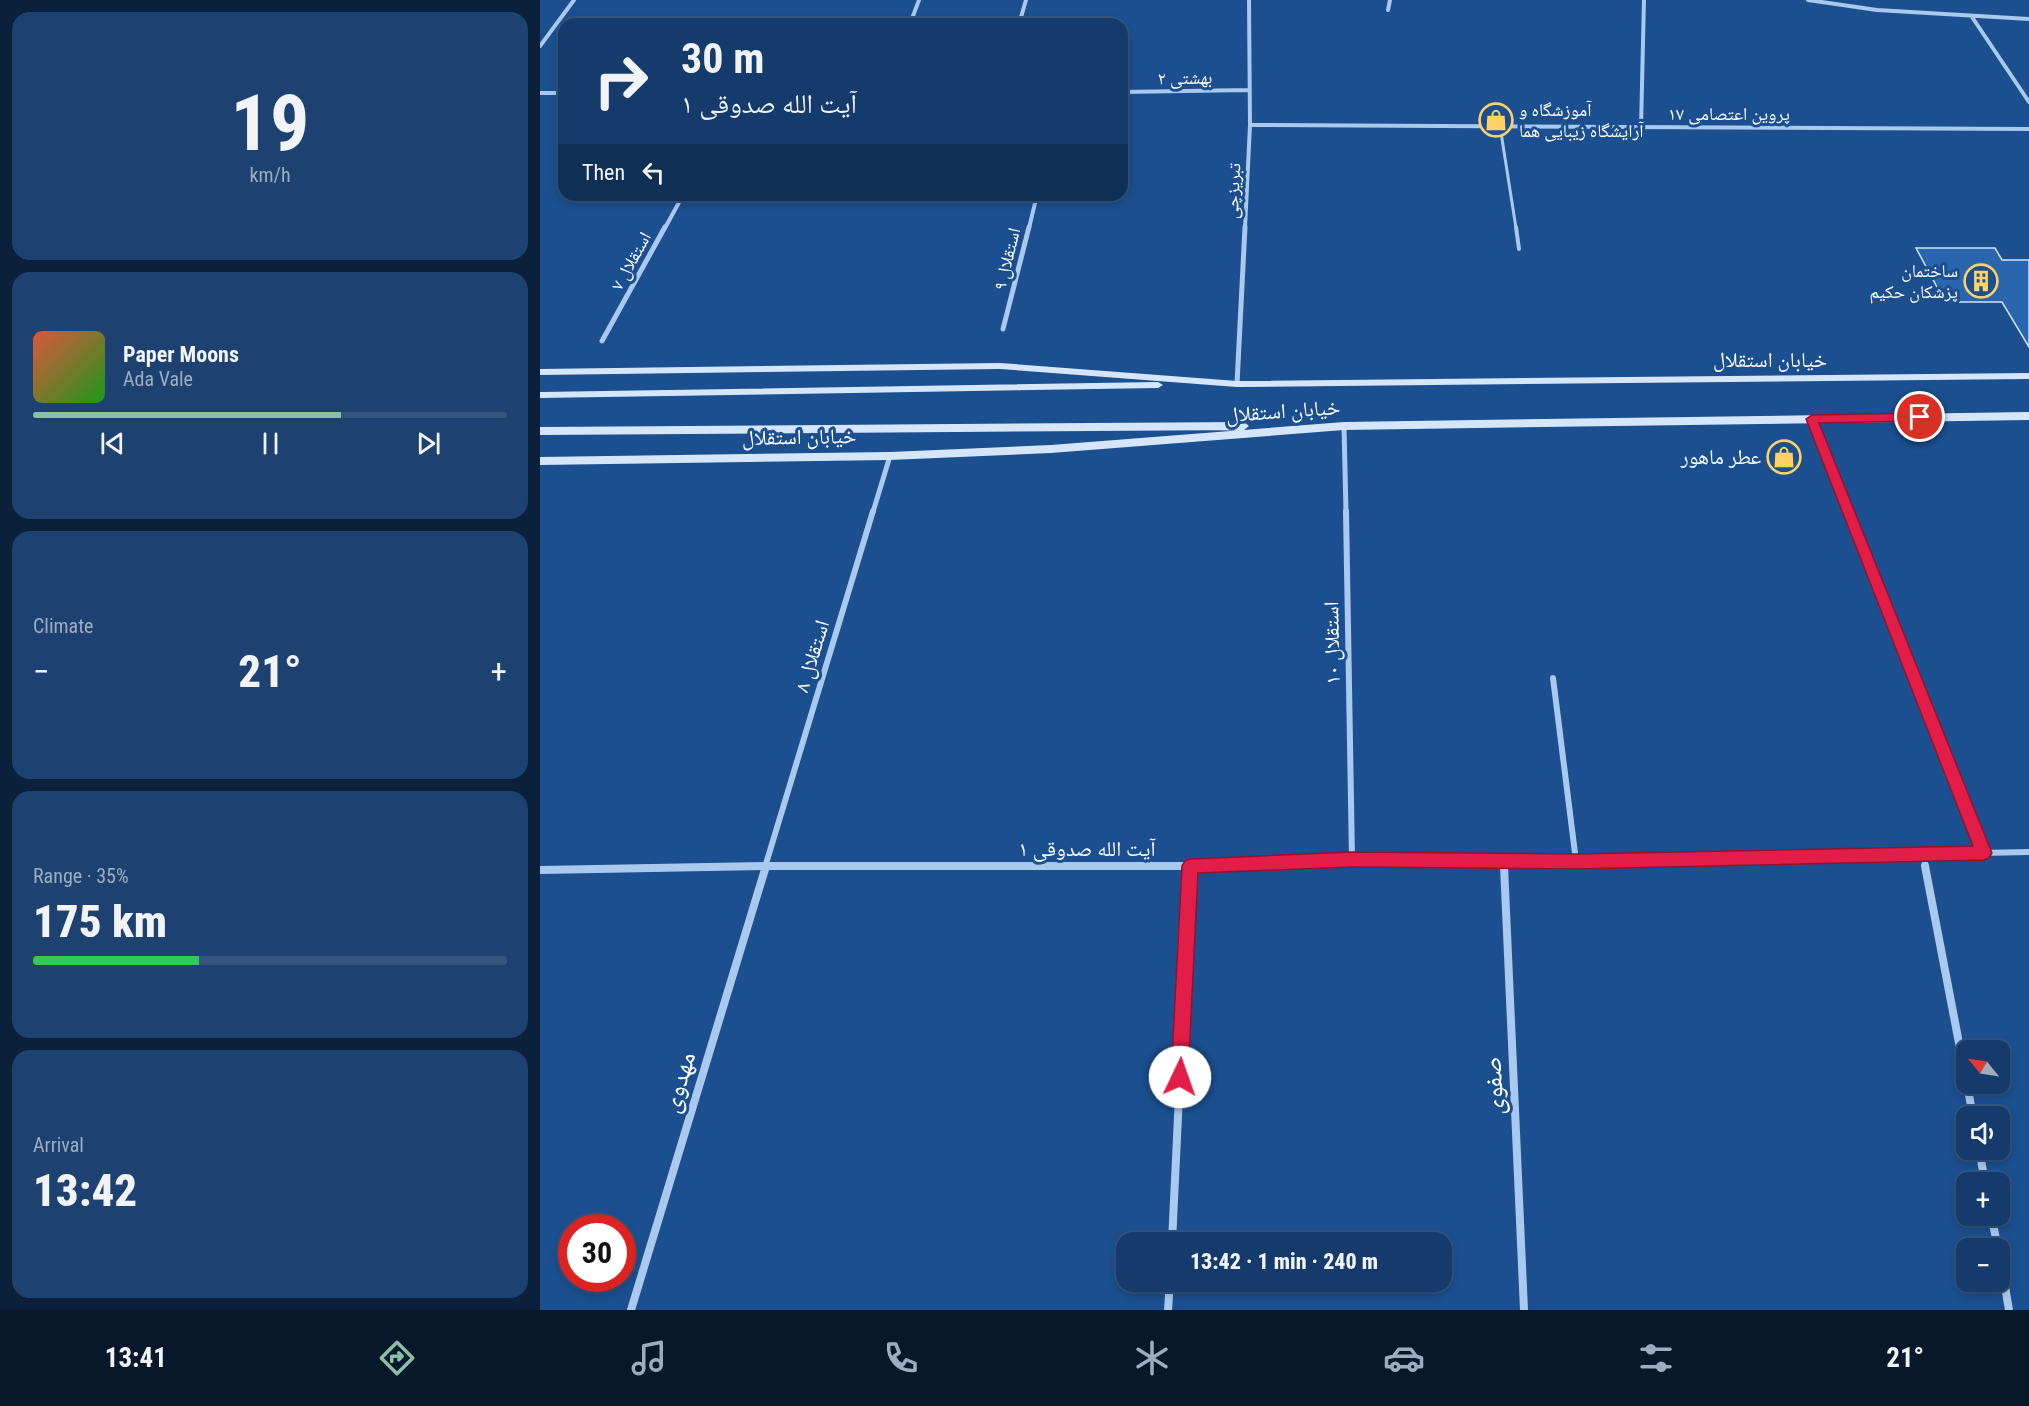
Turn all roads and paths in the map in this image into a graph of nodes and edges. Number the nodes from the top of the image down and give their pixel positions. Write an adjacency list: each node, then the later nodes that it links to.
1 (574, 0): 10 (street)
2 (919, 0): 11 (street)
3 (1026, 0): 12 (street)
4 (1249, 0): 16 (street, تبریزچی)
5 (1390, 0): 8 (street)
6 (1644, 0): 23 (street)
7 (1808, 0): 9 (street)
8 (1388, 10)
9 (1972, 17): 13 (street); 20 (street)
10 (561, 18)
11 (912, 18)
12 (1021, 18)
13 (2029, 20)
14 (558, 22): 15 (street)
15 (540, 46)
16 (1249, 90): 17 (street, بهشتی ۲); 21 (street, تبریزچی)
17 (1128, 92)
18 (540, 93): 19 (street)
19 (558, 93)
20 (2029, 102)
21 (1250, 125): 22 (street, پروین اعتصامی ۱۷); 32 (street, تبریزچی)
22 (1500, 126): 23 (street, پروین اعتصامی ۱۷); 27 (lane)
23 (1641, 128): 24 (street, پروین اعتصامی ۱۷)
24 (2029, 129)
25 (680, 201): 29 (street, استقلال ۷)
26 (1035, 201): 28 (street, استقلال ۹)
27 (1519, 249)
28 (1003, 329)
29 (602, 341)
30 (540, 372): 32 (main road, خیابان استقلال)
31 (2029, 376): 32 (main road, خیابان استقلال)
32 (1237, 384): 33 (main road)
33 (540, 395)
34 (2029, 416): 35 (main road, خیابان استقلال)
35 (1812, 419): 36 (main road, خیابان استقلال); 42 (street)
36 (1344, 426): 37 (main road); 38 (main road, خیابان استقلال); 44 (street, استقلال ۱۰)
37 (540, 431)
38 (890, 456): 39 (main road, خیابان استقلال); 47 (street, استقلال ۸)
39 (540, 461)
40 (1553, 678): 46 (street)
41 (2029, 852): 42 (street, آیت الله صدوقی ۱)
42 (1984, 853): 43 (street, آیت الله صدوقی ۱)
43 (1923, 854): 46 (street, آیت الله صدوقی ۱); 50 (street)
44 (1352, 860): 45 (street, آیت الله صدوقی ۱); 48 (street, آیت الله صدوقی ۱)
45 (1504, 861): 46 (street, آیت الله صدوقی ۱); 56 (street, صفوی)
46 (1576, 861)
47 (765, 866): 48 (street, آیت الله صدوقی ۱); 49 (street, آیت الله صدوقی ۱); 54 (street, مهدوی)
48 (1190, 866): 51 (street)
49 (540, 870)
50 (1971, 1106)
51 (1172, 1232)
52 (1169, 1292): 55 (street)
53 (2007, 1292): 57 (street)
54 (630, 1310)
55 (1168, 1310)
56 (1524, 1310)
57 (2010, 1310)

